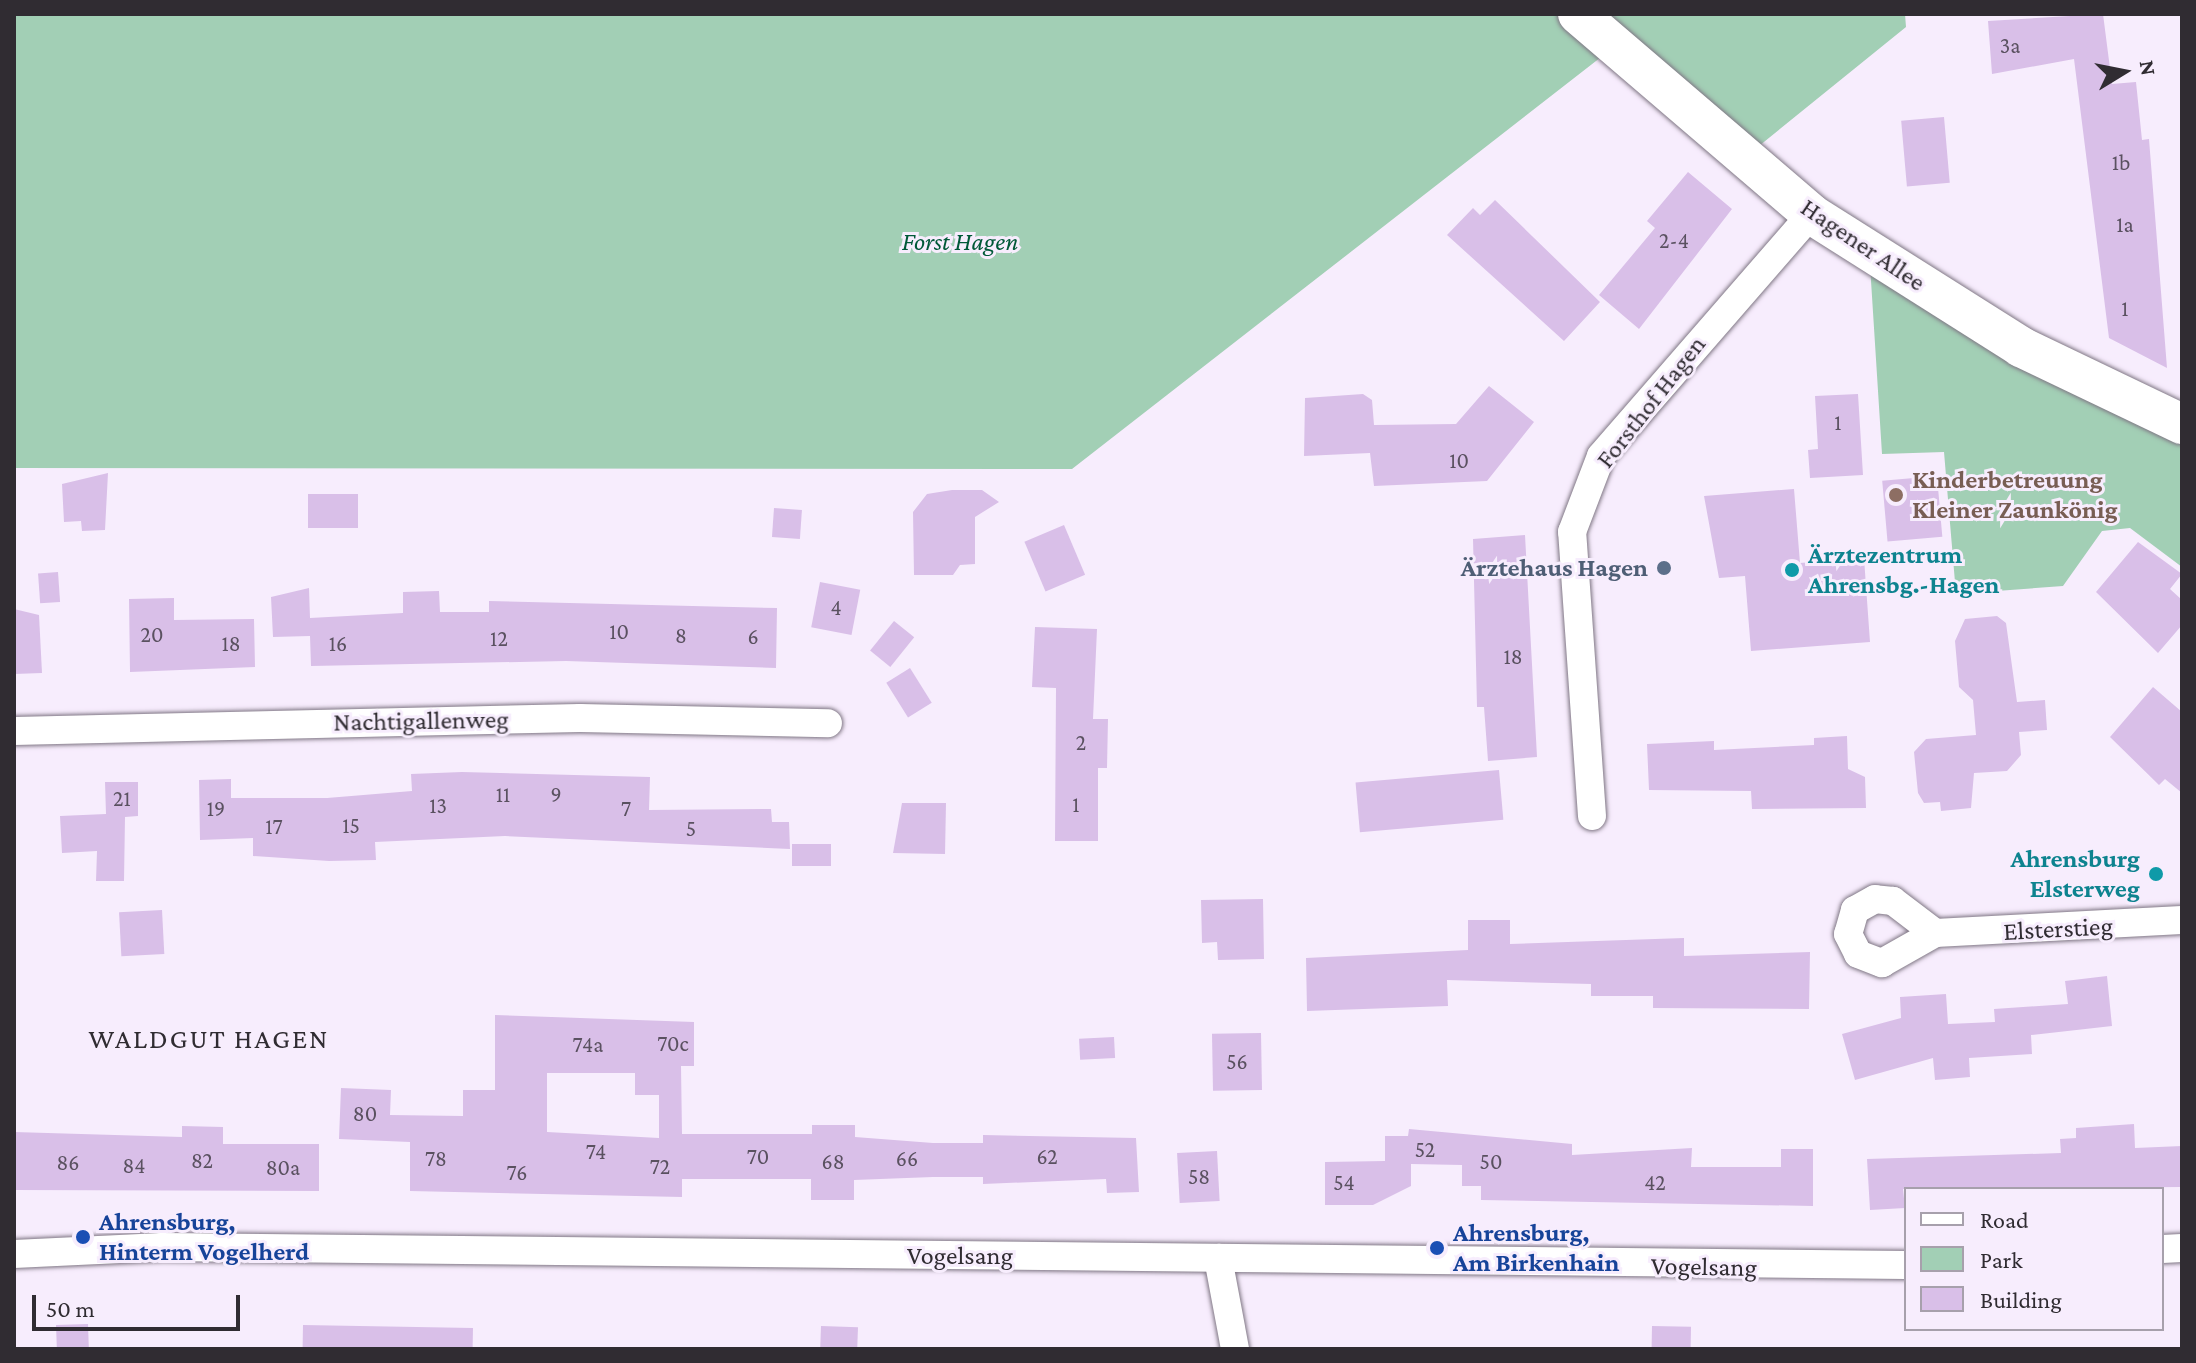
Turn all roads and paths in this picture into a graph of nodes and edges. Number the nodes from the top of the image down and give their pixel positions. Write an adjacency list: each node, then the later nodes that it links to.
1 (1578, 14): 2 (street, Hagener Allee)
2 (1811, 214): 3 (street, Hagener Allee); 6 (street, Forsthof Hagen)
3 (2182, 424)
4 (828, 723): 5 (street, Nachtigallenweg)
5 (14, 731)
6 (1592, 816)
7 (2182, 920): 8 (street, Elsterstieg)
8 (1935, 933)
9 (14, 1254): 10 (street, Vogelsang)
10 (1218, 1258): 11 (street, Vogelsang); 12 (street)
11 (1904, 1265)
12 (1235, 1349)

